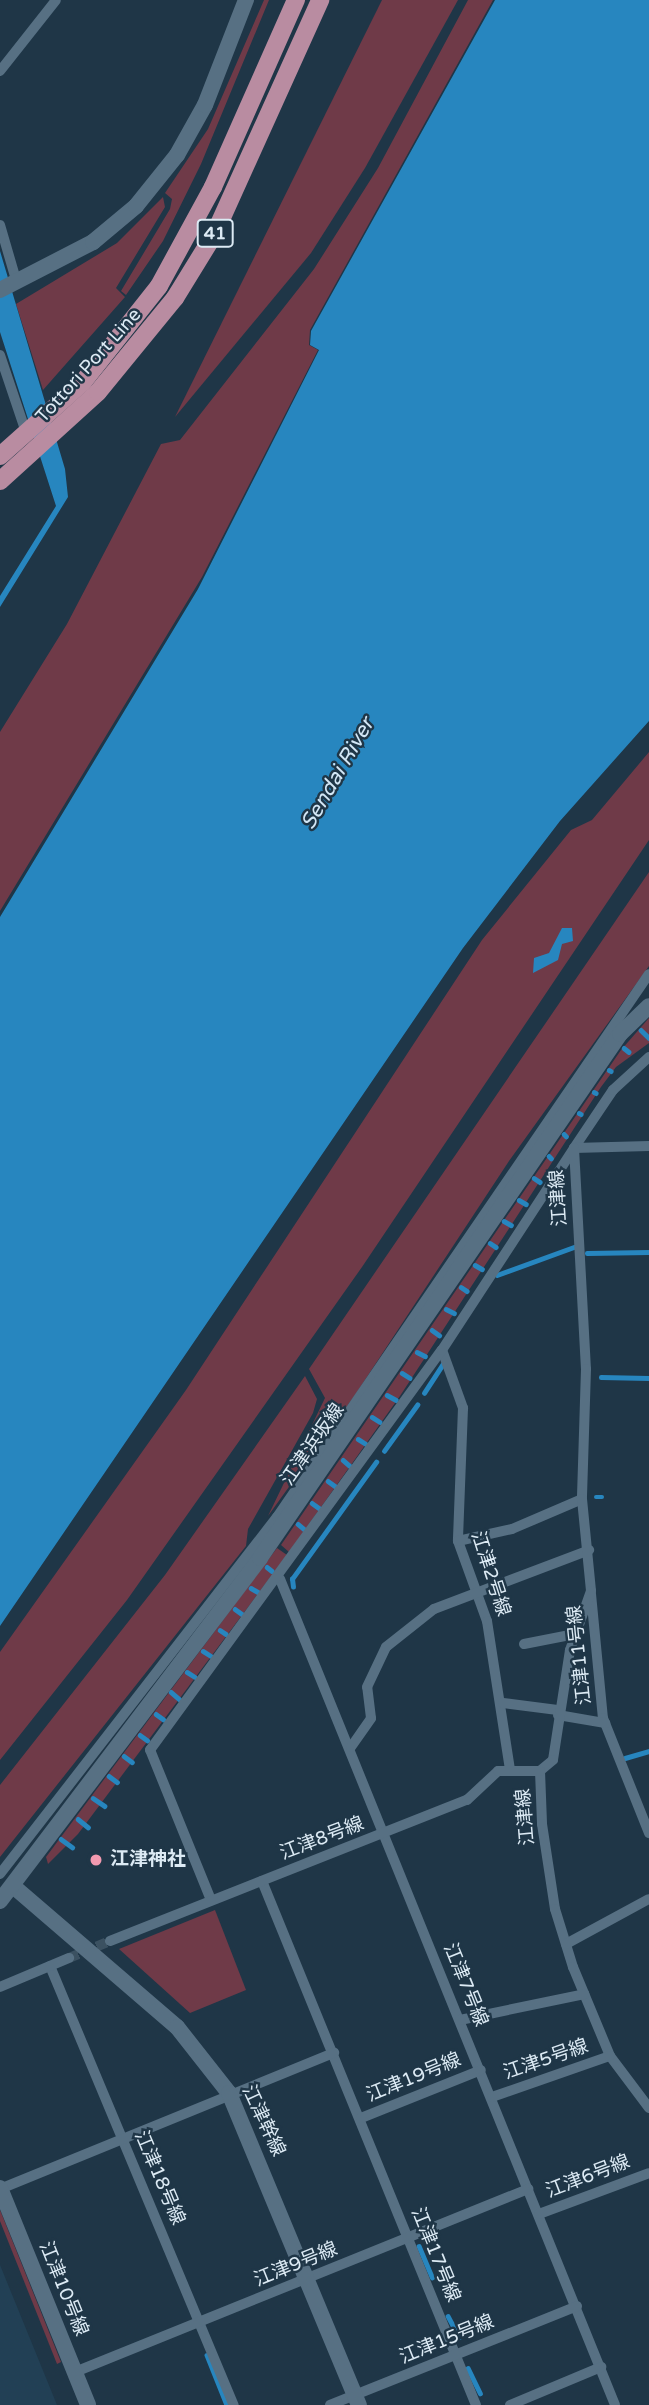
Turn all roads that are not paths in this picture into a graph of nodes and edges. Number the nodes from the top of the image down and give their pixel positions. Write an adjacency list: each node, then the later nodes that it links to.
1 (56, 0): 5 (street)
2 (246, 0): 7 (street)
3 (296, 0): 9 (main road, Tottori Port Line / 41)
4 (320, 0): 11 (main road, Tottori Port Line / 41)
5 (0, 71)
6 (0, 225): 7 (street)
7 (10, 286)
8 (0, 355): 9 (street)
9 (28, 434): 10 (main road, Tottori Port Line / 41)
10 (0, 456)
11 (0, 481)
12 (649, 974): 34 (street)
13 (649, 1006): 36 (street, 江津浜坂線)
14 (649, 1057): 16 (street)
15 (649, 1146): 16 (street)
16 (573, 1148): 17 (street, 江津線); 18 (street, 江津線)
17 (442, 1350): 19 (street, 江津2号線); 21 (street, 江津線)
18 (582, 1500): 19 (street); 20 (street, 江津線)
19 (458, 1541): 22 (street, 江津2号線)
20 (589, 1550): 22 (street); 23 (street, 江津線)
21 (280, 1579): 29 (street, 江津7号線); 38 (street, 江津線)
22 (477, 1591): 26 (street, 江津2号線); 29 (street)
23 (591, 1591): 24 (street, 江津線); 28 (street, 江津11号線)
24 (575, 1634): 25 (street); 27 (street, 江津線)
25 (524, 1644)
26 (503, 1703): 27 (street); 30 (street, 江津2号線)
27 (558, 1713): 28 (street); 31 (street, 江津線)
28 (605, 1723): 32 (street, 江津11号線)
29 (351, 1747): 33 (street, 江津7号線)
30 (510, 1769): 31 (street); 33 (street, 江津8号線)
31 (540, 1772): 41 (street, 江津線)
32 (649, 1833)
33 (386, 1834): 35 (street, 江津8号線); 46 (street, 江津7号線)
34 (0, 1874)
35 (262, 1881): 38 (street, 江津8号線); 47 (street)
36 (13, 1886): 39 (street, 江津浜坂線); 50 (street, 江津幹線)
37 (649, 1899): 41 (street)
38 (211, 1900): 40 (street, 江津8号線)
39 (0, 1901)
40 (110, 1941)
41 (566, 1944): 45 (street, 江津線)
42 (69, 1958): 43 (street)
43 (50, 1966): 44 (street); 54 (street, 江津18号線)
44 (0, 1987)
45 (584, 1994): 46 (street); 48 (street, 江津線)
46 (460, 2020): 49 (street, 江津7号線)
47 (334, 2053): 50 (street); 53 (street, 江津17号線)
48 (611, 2056): 51 (street, 江津5号線); 52 (street, 江津線)
49 (481, 2070): 51 (street, 江津7号線); 53 (street, 江津19号線)
50 (229, 2093): 54 (street); 60 (street, 江津幹線)
51 (492, 2097): 57 (street, 江津7号線)
52 (649, 2108)
53 (360, 2118): 59 (street, 江津17号線)
54 (123, 2138): 56 (street); 62 (street, 江津18号線)
55 (649, 2173): 58 (street, 江津6号線)
56 (0, 2189): 65 (street, 江津10号線)
57 (529, 2189): 58 (street, 江津7号線); 59 (street, 江津9号線)
58 (539, 2214): 61 (street, 江津7号線)
59 (409, 2238): 60 (street, 江津9号線); 63 (street, 江津17号線)
60 (310, 2280): 62 (street, 江津9号線); 66 (street, 江津幹線)
61 (577, 2306): 63 (street, 江津15号線); 64 (street, 江津7号線)
62 (201, 2321): 65 (street, 江津9号線); 68 (street, 江津18号線)
63 (456, 2355): 66 (street, 江津15号線); 70 (street, 江津17号線)
64 (601, 2367): 71 (street); 72 (street, 江津7号線)
65 (75, 2372): 67 (street, 江津10号線)
66 (357, 2400): 69 (street, 江津15号線)
67 (88, 2405)
68 (234, 2405)
69 (330, 2405)
70 (476, 2405)
71 (510, 2405)
72 (615, 2405)

